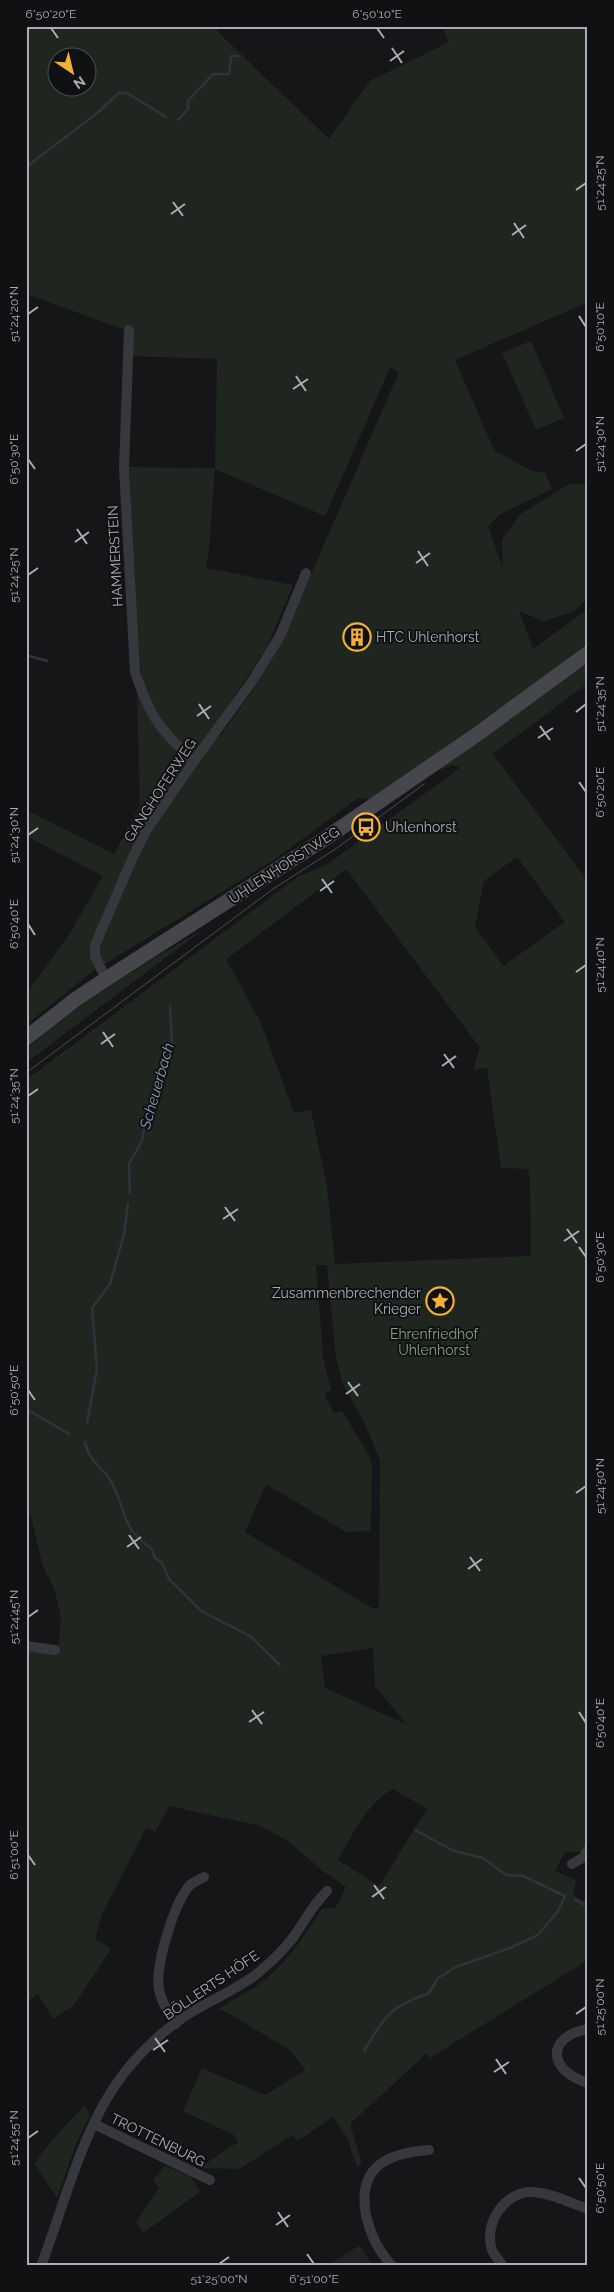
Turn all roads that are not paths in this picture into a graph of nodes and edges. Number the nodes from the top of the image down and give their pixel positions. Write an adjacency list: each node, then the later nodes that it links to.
1 (129, 330): 4 (street, HAMMERSTEIN)
2 (306, 573): 4 (street, GANGHOFERWEG)
3 (588, 653): 5 (main road, UHLENHORSTWEG)
4 (194, 760): 5 (street, GANGHOFERWEG)
5 (106, 979): 6 (main road, UHLENHORSTWEG)
6 (26, 1038)
7 (26, 1646): 8 (street)
8 (55, 1650)
9 (588, 1849): 10 (street)
10 (572, 1864)
11 (204, 1877): 13 (street)
12 (328, 1891): 13 (street, BÖLLERTS HÖFE)
13 (176, 2024): 16 (street, BÖLLERTS HÖFE)
14 (588, 2030): 15 (street)
15 (588, 2083)
16 (94, 2124): 18 (street, TROTTENBURG); 20 (street, BÖLLERTS HÖFE)
17 (430, 2150): 21 (street)
18 (210, 2180)
19 (588, 2209): 22 (street)
20 (40, 2266)
21 (392, 2266)
22 (503, 2266)

